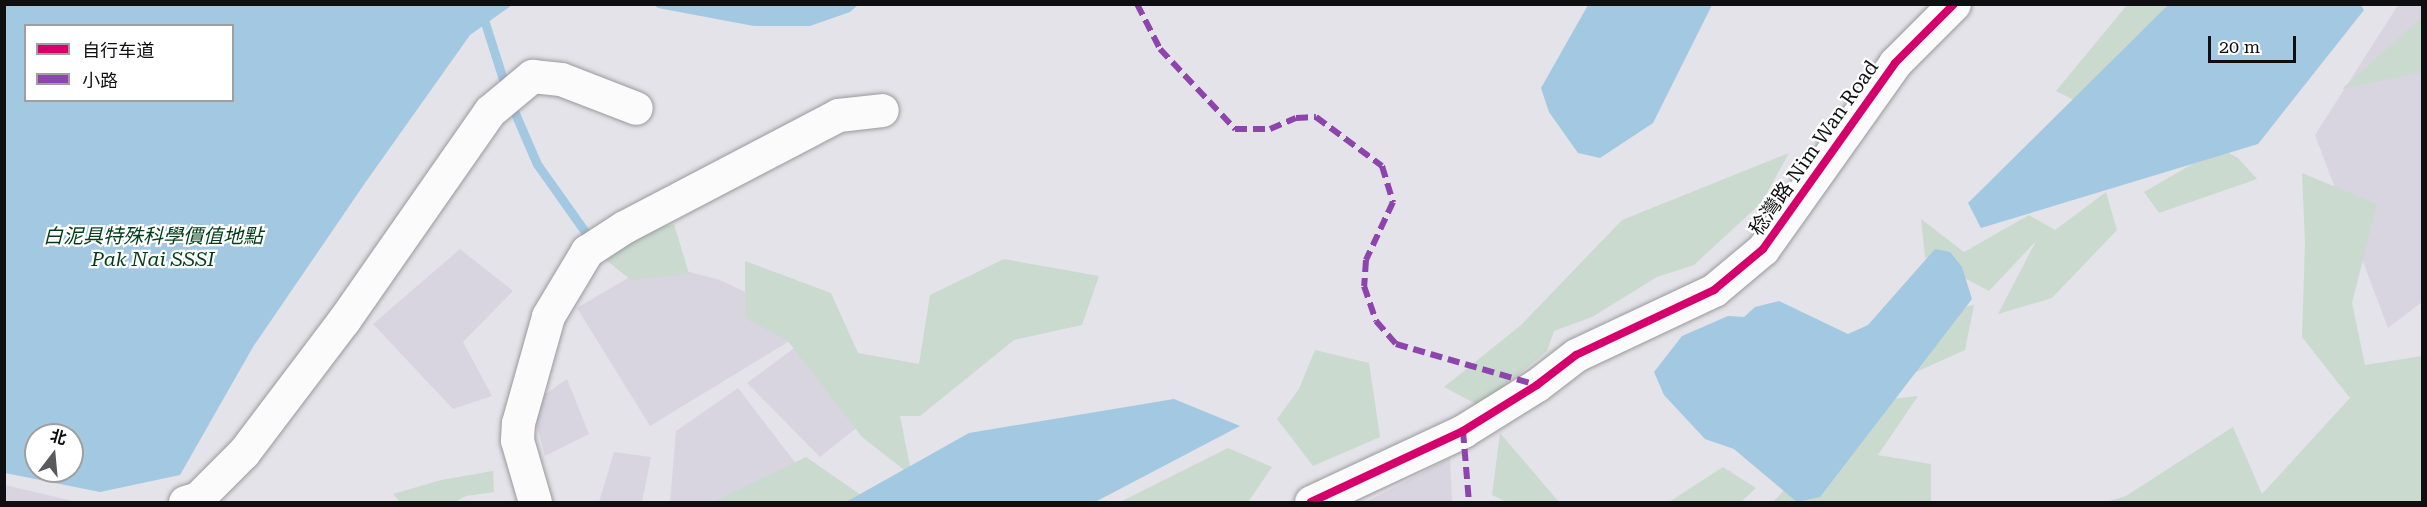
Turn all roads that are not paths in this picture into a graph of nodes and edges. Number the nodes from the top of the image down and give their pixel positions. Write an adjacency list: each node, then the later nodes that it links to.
1 (1954, 4): 6 (street, 稔灣路 Nim Wan Road)
2 (636, 108): 4 (street)
3 (882, 110): 5 (street)
4 (185, 502)
5 (535, 502)
6 (1311, 502)

